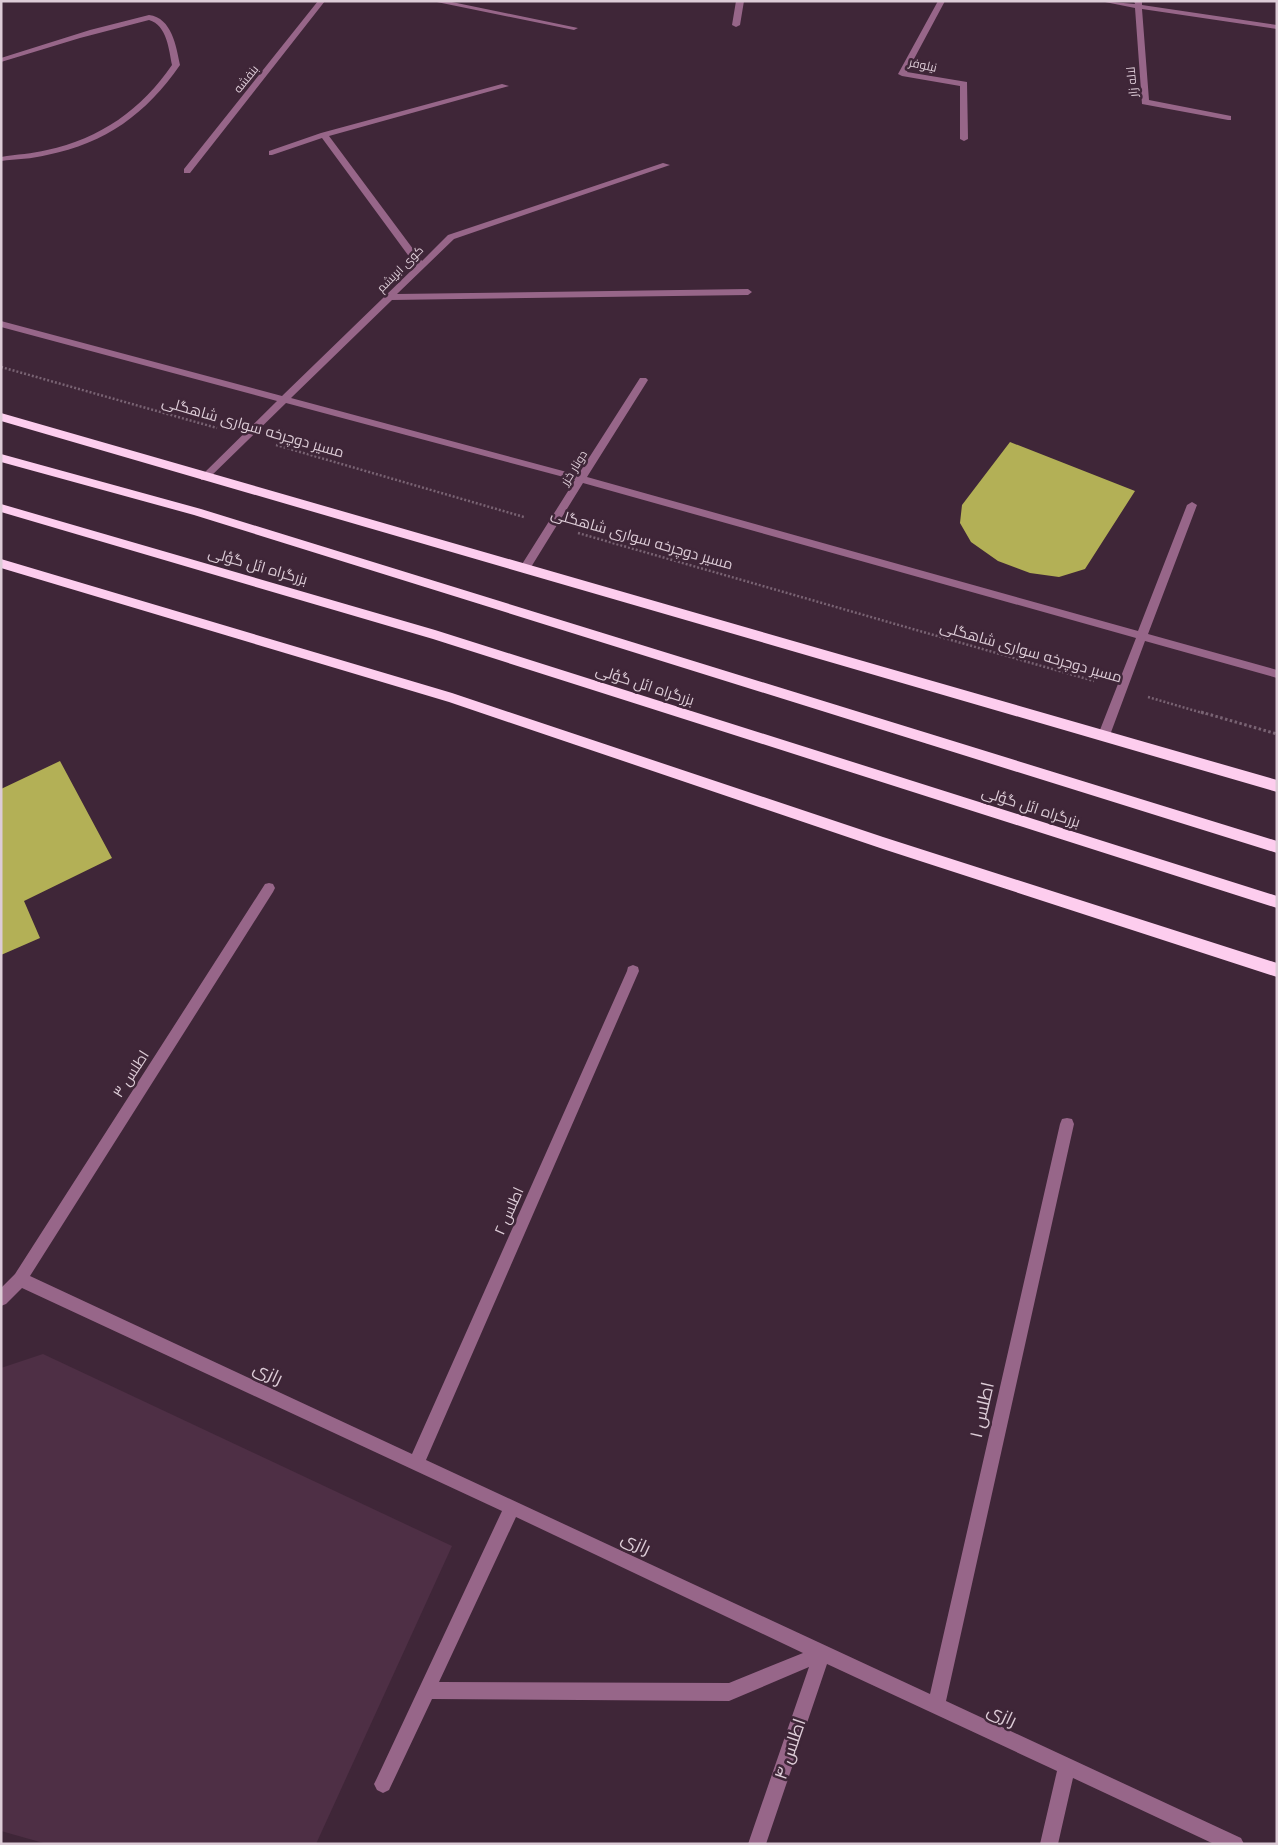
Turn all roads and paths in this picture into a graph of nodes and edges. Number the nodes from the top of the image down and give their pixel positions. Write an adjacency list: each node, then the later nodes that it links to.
1 (322, 1): 18 (street, بنفشه)
2 (434, 1): 9 (street)
3 (740, 1): 7 (street)
4 (942, 1): 14 (street, نیلوفر)
5 (1103, 1): 6 (street)
6 (1137, 4): 8 (street); 12 (street, لاله زار)
7 (736, 25)
8 (1277, 26)
9 (574, 28)
10 (1, 60): 16 (street)
11 (505, 86): 13 (street)
12 (1228, 118)
13 (324, 135): 15 (street); 19 (street)
14 (964, 139)
15 (272, 153)
16 (1, 159)
17 (666, 165): 19 (street, کوی ابریشم)
18 (187, 171)
19 (421, 266): 21 (street, کوی ابریشم)
20 (748, 292): 21 (street)
21 (389, 297): 25 (street, کوی ابریشم)
22 (1, 324): 25 (street)
23 (1, 367): 27 (path, مسیر دوچرخه سواری شاهگلی)
24 (643, 380): 30 (street, دونار خزر)
25 (284, 401): 27 (street, کوی ابریشم); 30 (street)
26 (1, 417): 29 (highway)
27 (247, 437): 29 (street, کوی ابریشم); 33 (path, مسیر دوچرخه سواری شاهگلی)
28 (1, 458): 43 (highway)
29 (204, 478): 35 (highway)
30 (582, 479): 33 (street, دونار خزر); 36 (street)
31 (1192, 506): 36 (street)
32 (1, 508): 45 (highway, بزرگراه ائل گؤلی)
33 (552, 525): 35 (street, دونار خزر); 38 (path, مسیر دوچرخه سواری شاهگلی)
34 (1, 563): 46 (highway)
35 (524, 569): 41 (highway)
36 (1142, 638): 37 (street); 41 (street)
37 (1277, 674)
38 (1096, 682)
39 (1144, 696): 40 (path)
40 (1277, 734)
41 (1104, 735): 42 (highway)
42 (1277, 786)
43 (1277, 847)
44 (269, 888): 49 (street, اطلس ۳)
45 (1277, 902)
46 (1277, 970)
47 (633, 971): 51 (street, اطلس ۲)
48 (1067, 1124): 55 (street, اطلس ۱)
49 (20, 1278): 50 (street, اطلس ۳); 51 (street, رازی)
50 (1, 1299)
51 (416, 1464): 52 (street, رازی)
52 (512, 1507): 53 (street, رازی); 54 (street)
53 (822, 1653): 54 (street); 55 (street, رازی); 58 (street, اطلس ۴)
54 (427, 1690): 57 (street)
55 (936, 1706): 56 (street, رازی)
56 (1067, 1767): 59 (street); 60 (street, رازی)
57 (383, 1784)
58 (757, 1844)
59 (1049, 1844)
60 (1235, 1844)

